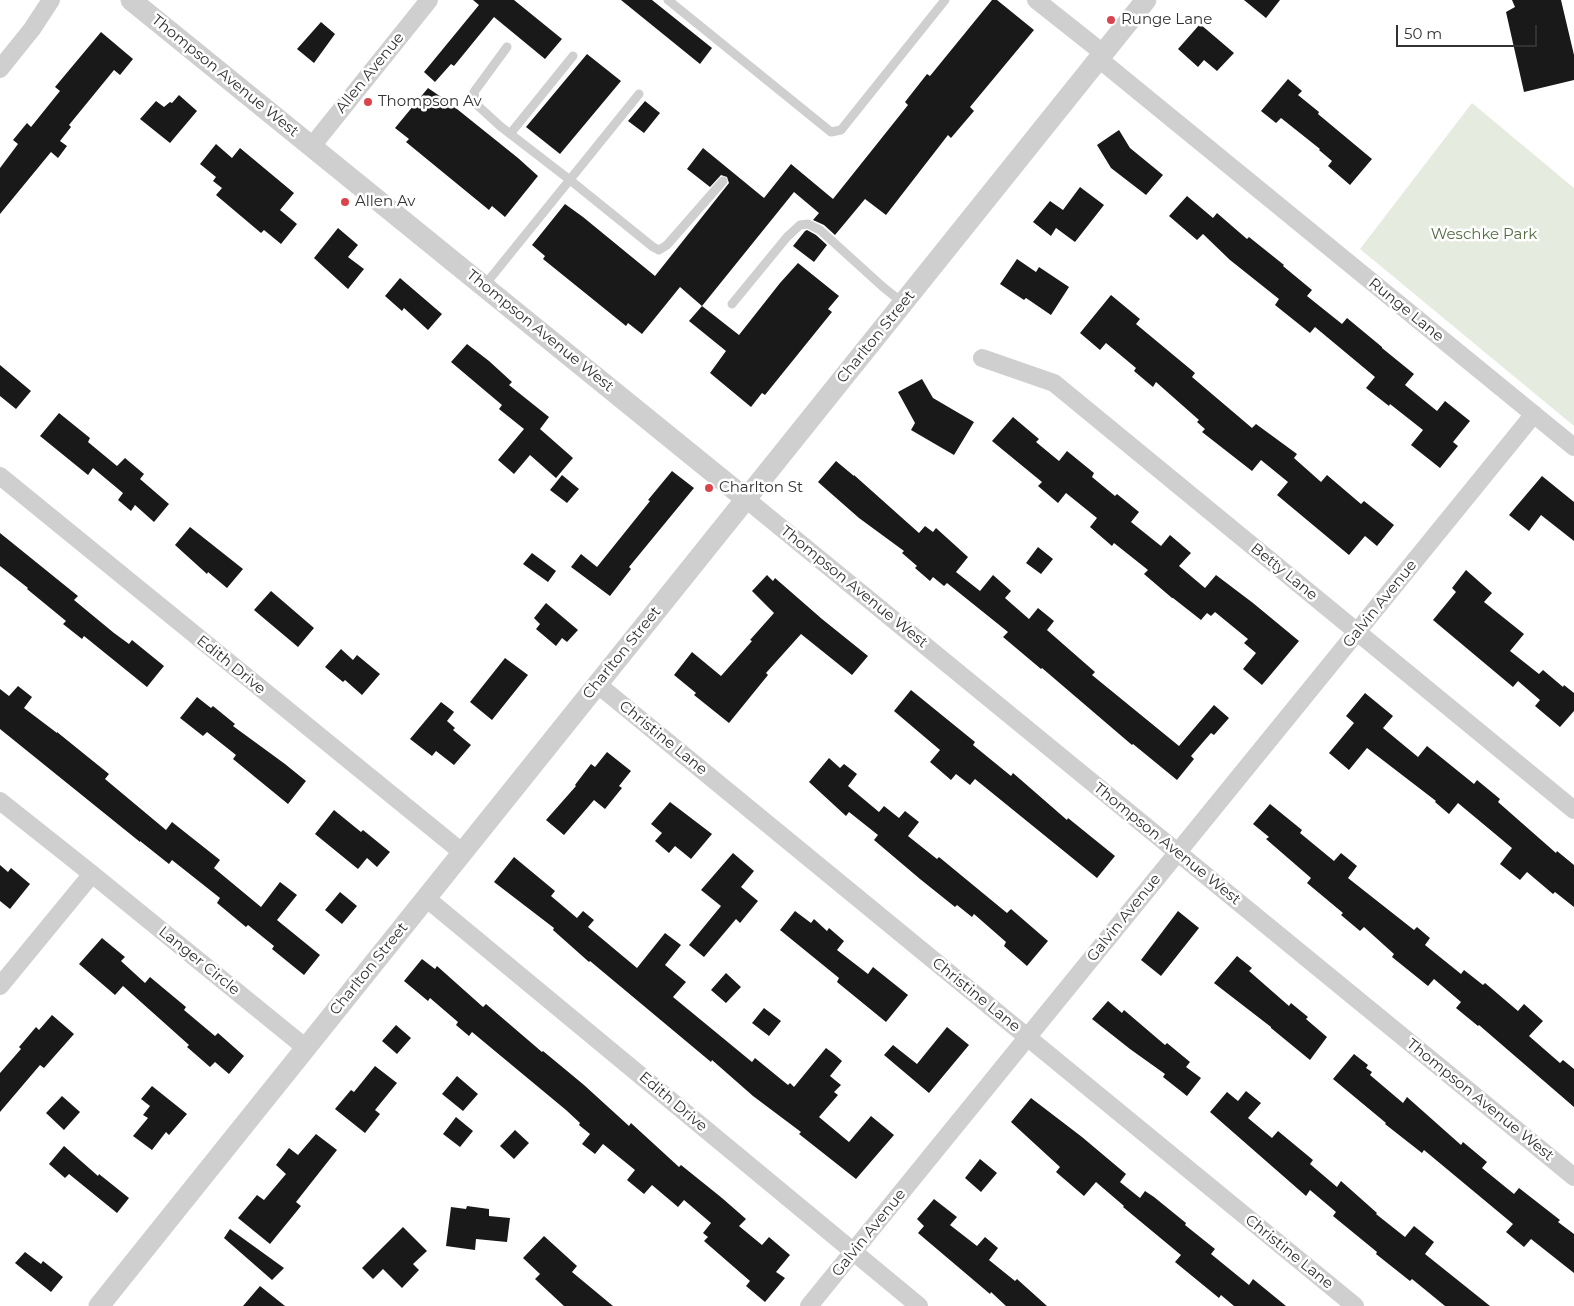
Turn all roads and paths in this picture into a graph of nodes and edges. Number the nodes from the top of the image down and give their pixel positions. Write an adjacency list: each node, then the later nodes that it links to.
1 (51, 0): 11 (street)
2 (131, 0): 14 (street, Thompson Avenue West)
3 (429, 0): 14 (street, Allen Avenue)
4 (668, 0): 5 (lane)
5 (946, 0)
6 (1036, 0): 10 (street, Runge Lane)
7 (1146, 0): 10 (street, Charlton Street)
8 (507, 47): 13 (lane)
9 (573, 56): 13 (lane)
10 (1101, 56): 18 (street, Charlton Street); 21 (street, Runge Lane)
11 (0, 69)
12 (639, 94): 15 (lane)
13 (510, 134): 15 (lane)
14 (312, 146): 17 (street, Thompson Avenue West)
15 (570, 180): 16 (lane); 17 (lane)
16 (723, 181)
17 (484, 286): 24 (street, Thompson Avenue West)
18 (904, 303): 19 (lane); 24 (street, Charlton Street)
19 (732, 304)
20 (982, 358): 25 (street, Betty Lane)
21 (1534, 414): 22 (street, Runge Lane); 25 (street, Galvin Avenue)
22 (1574, 447)
23 (0, 476): 29 (street, Edith Drive)
24 (746, 499): 26 (street, Charlton Street); 30 (street, Thompson Avenue West)
25 (1357, 632): 28 (street, Betty Lane); 30 (street, Galvin Avenue)
26 (597, 684): 29 (street, Charlton Street); 34 (street, Christine Lane)
27 (0, 801): 31 (street, Langer Circle)
28 (1574, 810)
29 (462, 853): 32 (street, Charlton Street)
30 (1178, 853): 34 (street, Galvin Avenue); 36 (street, Thompson Avenue West)
31 (92, 874): 33 (street); 35 (street, Langer Circle)
32 (426, 898): 35 (street, Charlton Street); 37 (street, Edith Drive)
33 (0, 986)
34 (1027, 1038): 37 (street, Galvin Avenue); 41 (street, Christine Lane)
35 (306, 1048): 38 (street, Charlton Street)
36 (1574, 1177)
37 (853, 1252): 39 (street, Galvin Avenue); 40 (street, Edith Drive)
38 (99, 1306)
39 (809, 1306)
40 (919, 1306)
41 (1355, 1306)

